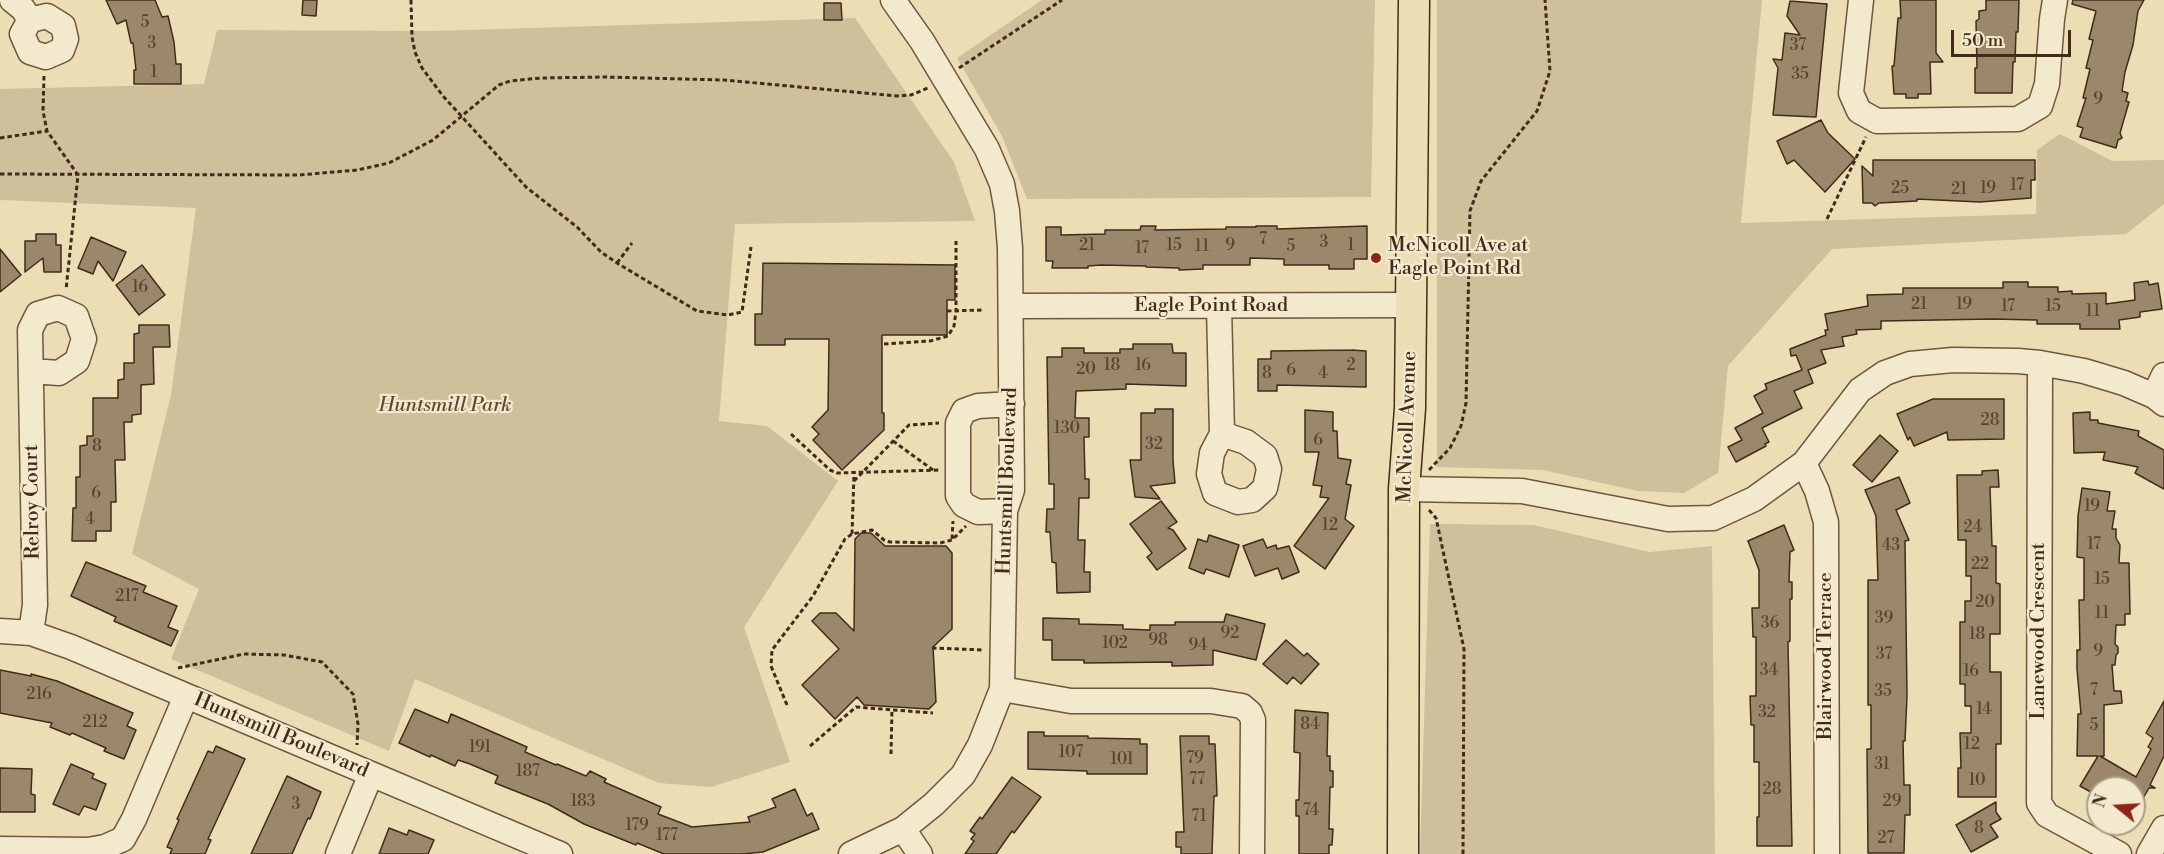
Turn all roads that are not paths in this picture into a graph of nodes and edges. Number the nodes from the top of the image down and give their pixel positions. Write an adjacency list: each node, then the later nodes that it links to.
1 (12, 0): 6 (street)
2 (893, 0): 8 (street, Huntsmill Boulevard)
3 (1414, 0): 7 (main road, McNicoll Avenue)
4 (1861, 0): 5 (street)
5 (2055, 0)
6 (30, 20): 6 (street)
7 (1411, 305): 9 (street, Eagle Point Road); 16 (main road, McNicoll Avenue)
8 (1011, 306): 9 (street, Eagle Point Road); 13 (street, Huntsmill Boulevard)
9 (1219, 306): 14 (street)
10 (2040, 363): 12 (street); 15 (street); 33 (street, Lanewood Crescent)
11 (31, 371): 11 (street, Relroy Court); 19 (street, Relroy Court)
12 (2161, 391)
13 (1012, 404): 17 (street, Huntsmill Boulevard); 17 (street)
14 (1222, 434)
15 (1804, 463): 16 (street); 32 (street, Blairwood Terrace)
16 (1404, 489): 31 (main road, McNicoll Avenue)
17 (1005, 511): 20 (street, Huntsmill Boulevard)
18 (0, 631): 19 (street, Huntsmill Boulevard)
19 (31, 633): 21 (street, Huntsmill Boulevard)
20 (1002, 689): 24 (street, Huntsmill Boulevard); 30 (street)
21 (186, 696): 22 (street, Huntsmill Boulevard); 25 (street)
22 (371, 774): 26 (street); 27 (street, Huntsmill Boulevard)
23 (2164, 828): 34 (street)
24 (903, 829): 28 (street, Huntsmill Boulevard); 29 (street)
25 (0, 849)
26 (338, 854)
27 (559, 854)
28 (851, 854)
29 (920, 854)
30 (1252, 854)
31 (1403, 854)
32 (1827, 854)
33 (2119, 854)
34 (2149, 854)

